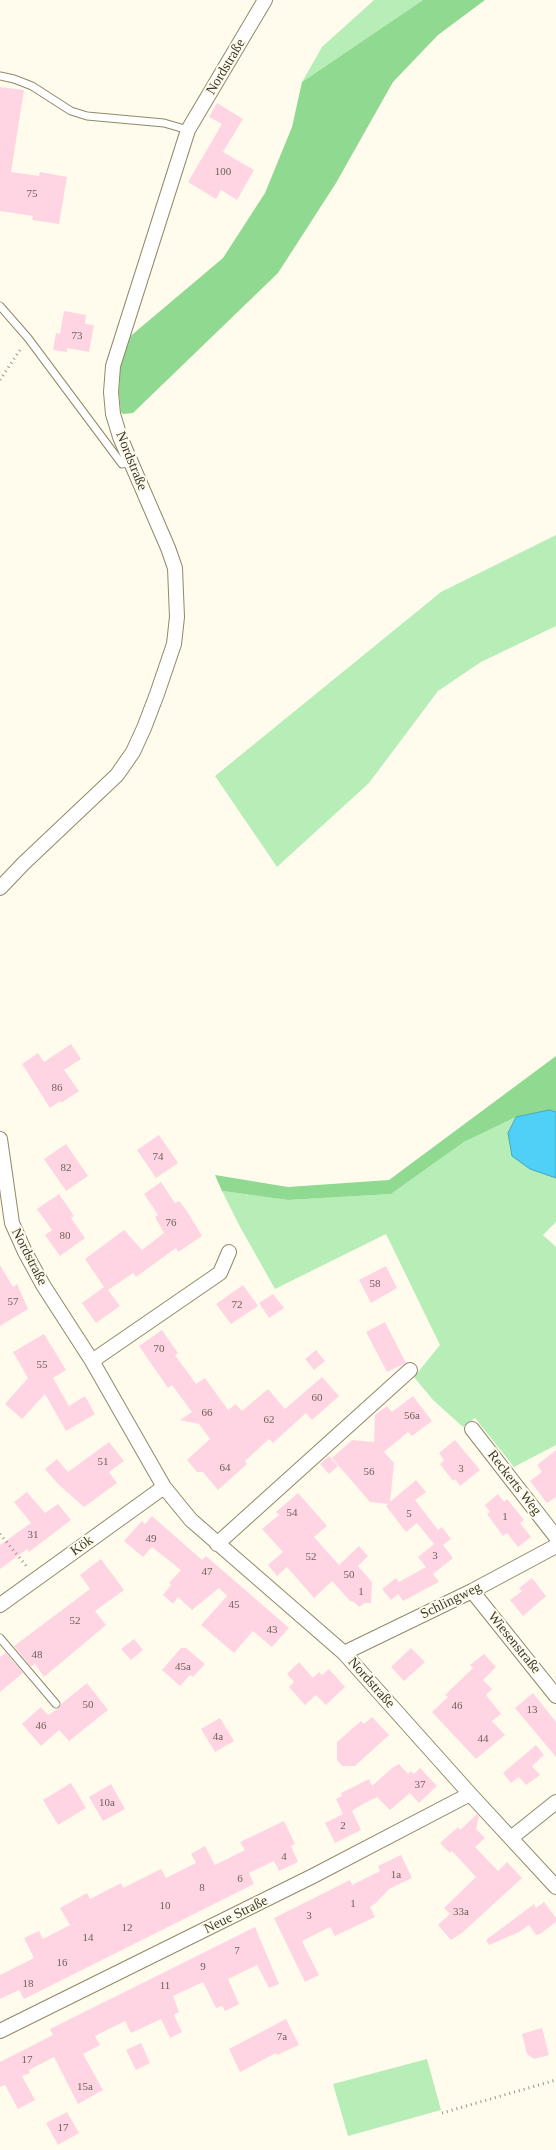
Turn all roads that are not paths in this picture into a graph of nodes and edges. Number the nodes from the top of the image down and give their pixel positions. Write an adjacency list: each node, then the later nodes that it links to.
1 (265, 0): 3 (street, Nordstraße)
2 (0, 76): 3 (lane)
3 (188, 130): 5 (street, Nordstraße)
4 (0, 306): 5 (lane)
5 (130, 462): 6 (street, Nordstraße)
6 (0, 888)
7 (0, 1139): 8 (street, Nordstraße)
8 (4, 1202): 10 (street, Nordstraße)
9 (229, 1252): 10 (street)
10 (92, 1361): 13 (street, Nordstraße)
11 (410, 1370): 15 (street)
12 (472, 1430): 14 (street, Reckerts Weg)
13 (164, 1487): 15 (street, Nordstraße); 18 (street, Kök)
14 (556, 1537)
15 (217, 1544): 20 (street, Nordstraße)
16 (556, 1546): 17 (street, Schlingweg)
17 (472, 1591): 20 (street, Schlingweg); 21 (street, Wiesenstraße)
18 (0, 1604)
19 (0, 1638): 22 (lane)
20 (344, 1653): 23 (street, Nordstraße)
21 (556, 1696)
22 (56, 1704)
23 (470, 1794): 25 (street, Nordstraße); 27 (street, Neue Straße)
24 (556, 1802): 25 (street)
25 (511, 1838): 26 (street, Nordstraße)
26 (556, 1887)
27 (0, 2031)

